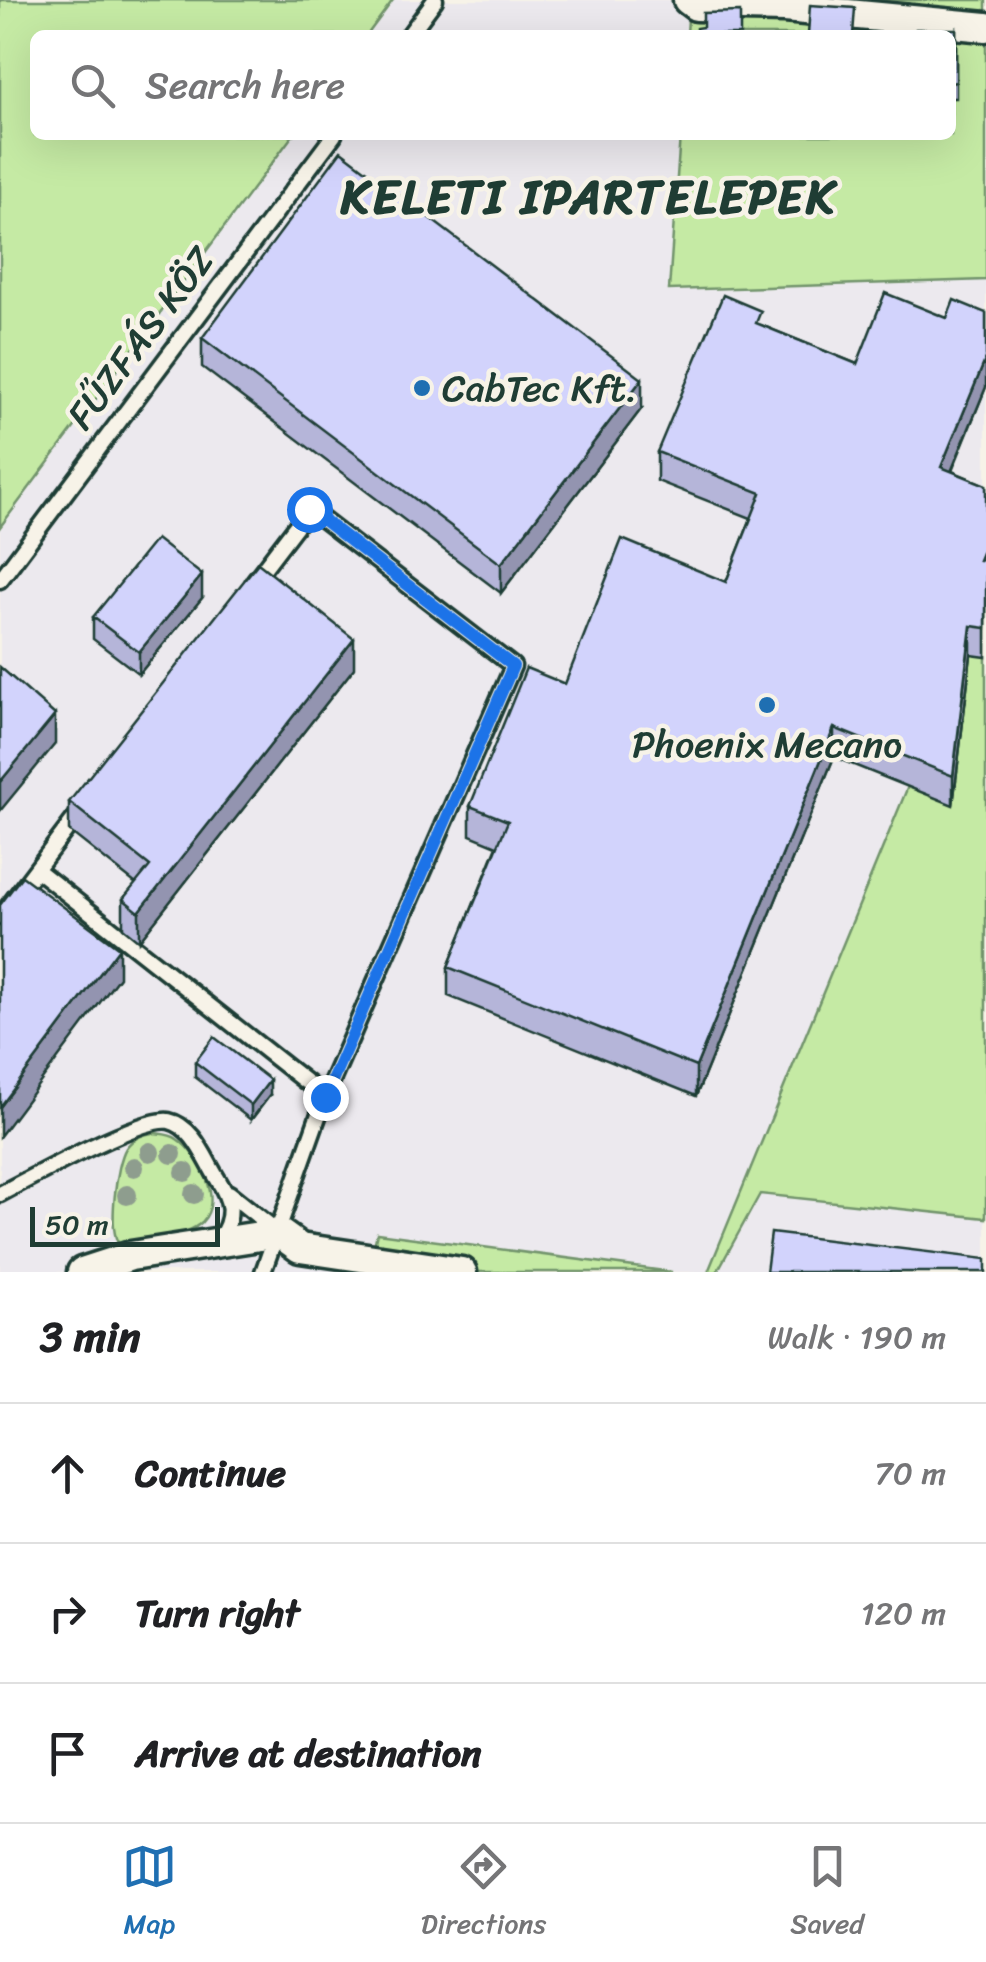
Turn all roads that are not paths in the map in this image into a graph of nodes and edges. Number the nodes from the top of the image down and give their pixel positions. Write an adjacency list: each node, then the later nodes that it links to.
1 (436, 0): 4 (lane)
2 (688, 0): 3 (street)
3 (986, 27)
4 (413, 30)
5 (330, 140): 6 (lane, FŰZFÁS KÖZ)
6 (0, 580)
7 (250, 588): 11 (lane)
8 (84, 807): 9 (lane)
9 (36, 870): 10 (lane); 11 (lane)
10 (0, 917)
11 (325, 1097): 14 (lane)
12 (224, 1189): 13 (lane); 14 (lane); 15 (lane)
13 (0, 1194)
14 (279, 1234): 15 (street); 17 (lane); 18 (street)
15 (219, 1240): 16 (street)
16 (82, 1272)
17 (263, 1272)
18 (462, 1272)

